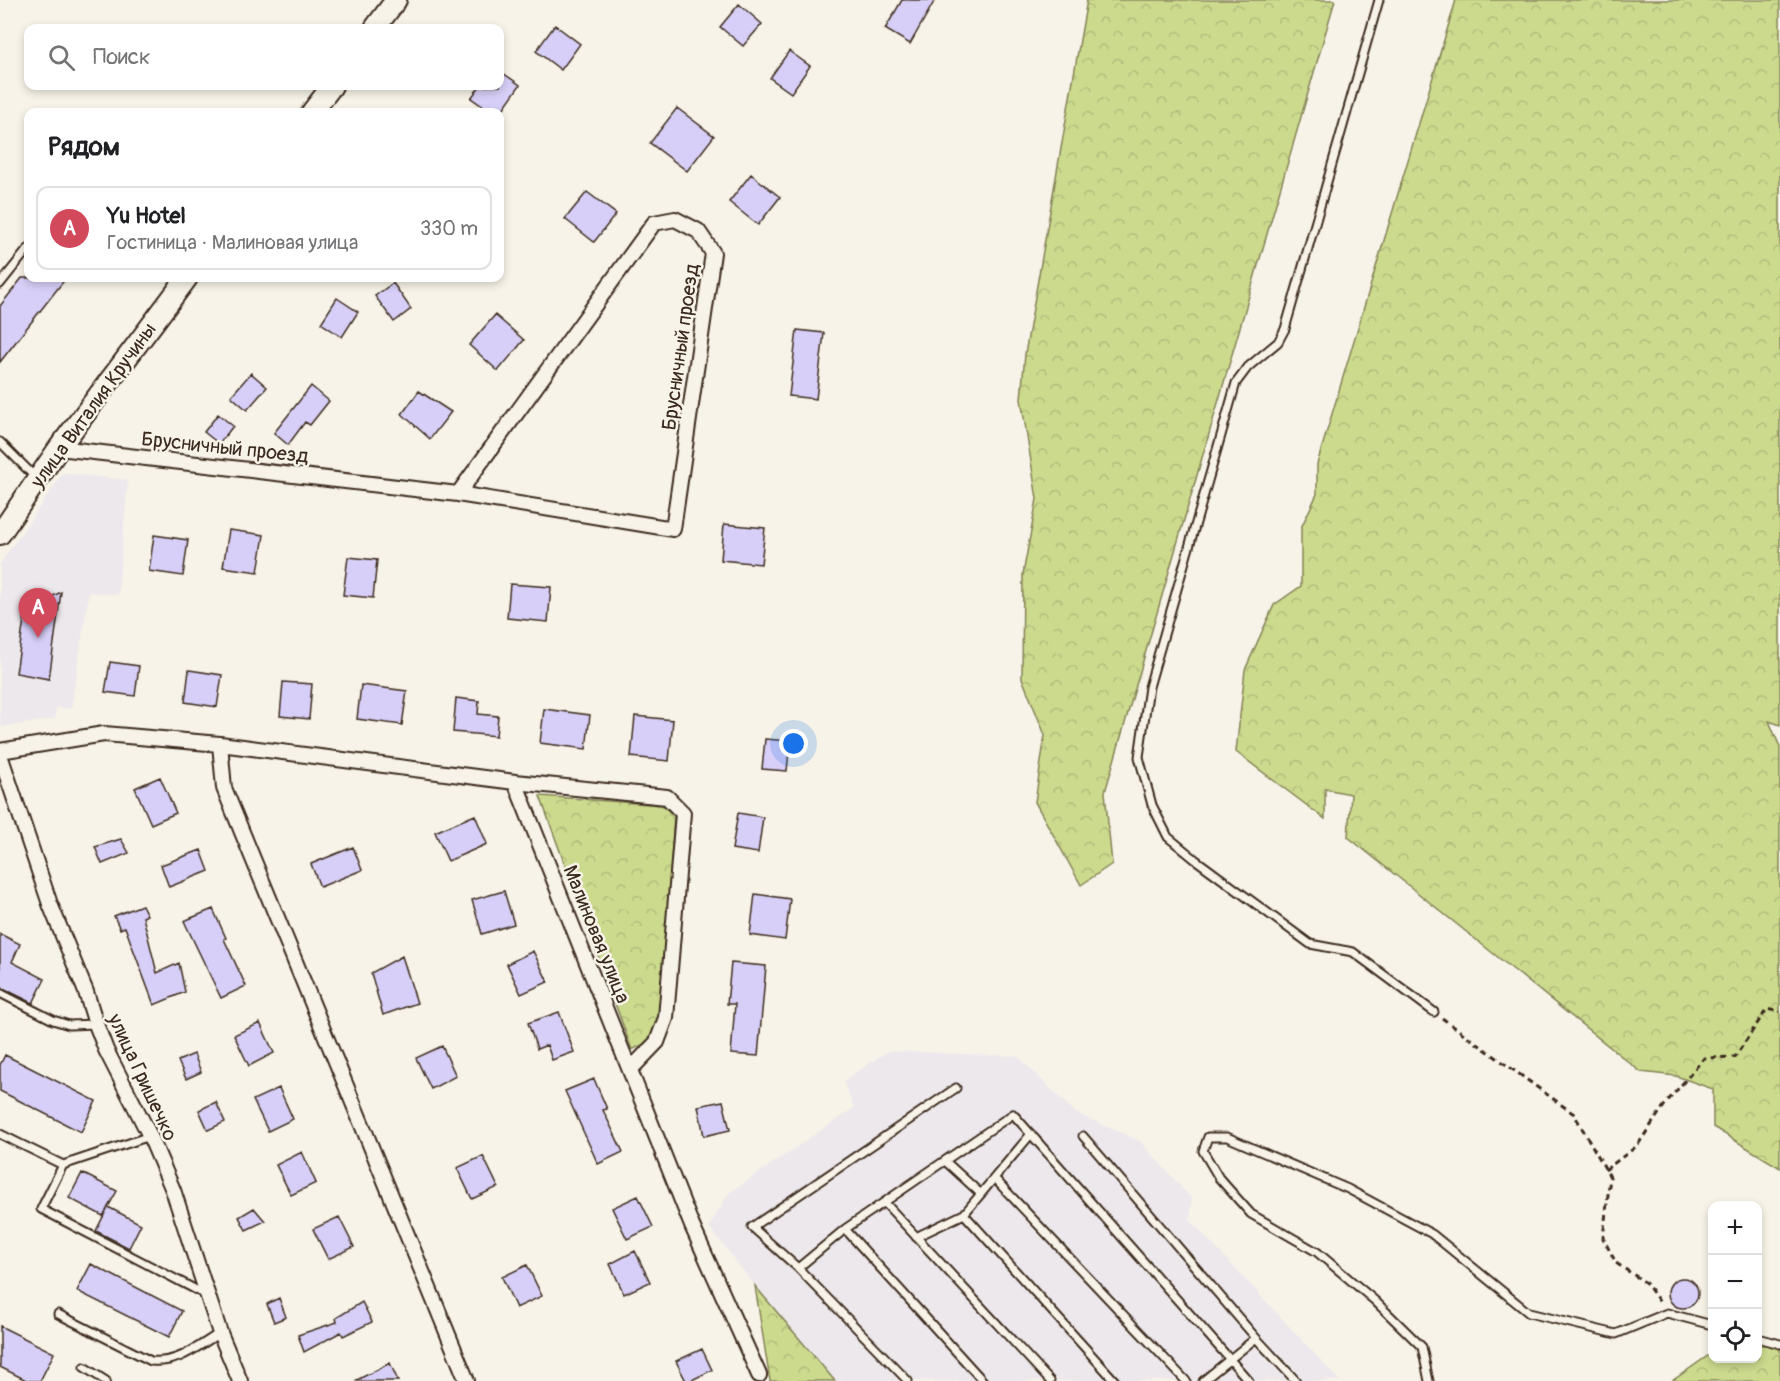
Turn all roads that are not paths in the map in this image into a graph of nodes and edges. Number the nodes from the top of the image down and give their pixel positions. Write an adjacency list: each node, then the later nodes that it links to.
1 (396, 0): 3 (street)
2 (1379, 0): 19 (lane)
3 (378, 24)
4 (329, 90): 5 (street)
5 (315, 108)
6 (24, 254): 8 (lane)
7 (185, 282): 10 (street, улица Виталия Кручины)
8 (0, 284)
9 (0, 442): 11 (lane)
10 (59, 448): 11 (street, улица Виталия Кручины); 12 (street, Брусничный проезд)
11 (37, 479): 13 (street, улица Виталия Кручины)
12 (458, 494): 12 (street, Брусничный проезд)
13 (0, 534)
14 (220, 744): 15 (street); 17 (street); 49 (street)
15 (0, 751)
16 (0, 755): 20 (street, улица Гришечко)
17 (515, 782): 21 (street, Малиновая улица); 21 (street)
18 (0, 993): 20 (lane)
19 (1434, 1012)
20 (96, 1024): 25 (street, улица Гришечко)
21 (630, 1070): 45 (street, Малиновая улица)
22 (956, 1088): 35 (lane)
23 (0, 1134): 28 (lane)
24 (1030, 1134): 27 (lane); 29 (lane); 43 (lane)
25 (150, 1136): 28 (lane); 36 (street, улица Гришечко)
26 (1083, 1136): 40 (lane)
27 (945, 1161): 30 (lane); 31 (lane)
28 (63, 1165): 36 (lane)
29 (994, 1178): 30 (lane); 53 (lane)
30 (981, 1194): 32 (lane)
31 (885, 1203): 33 (lane); 34 (lane)
32 (964, 1214): 34 (lane); 52 (lane)
33 (845, 1229): 35 (lane); 50 (lane)
34 (916, 1238): 51 (lane)
35 (798, 1268): 46 (lane)
36 (208, 1296): 39 (street, улица Гришечко)
37 (58, 1314): 39 (lane)
38 (1708, 1324): 57 (lane)
39 (220, 1333): 48 (street, улица Гришечко)
40 (1256, 1338): 43 (lane); 56 (lane)
41 (1762, 1339): 42 (lane)
42 (1780, 1344)
43 (1230, 1359): 54 (lane); 55 (lane)
44 (84, 1367): 47 (lane)
45 (759, 1375)
46 (905, 1380)
47 (106, 1381)
48 (240, 1381)
49 (467, 1381)
50 (983, 1381)
51 (1050, 1381)
52 (1115, 1381)
53 (1186, 1381)
54 (1203, 1381)
55 (1250, 1381)
56 (1296, 1381)
57 (1429, 1381)

